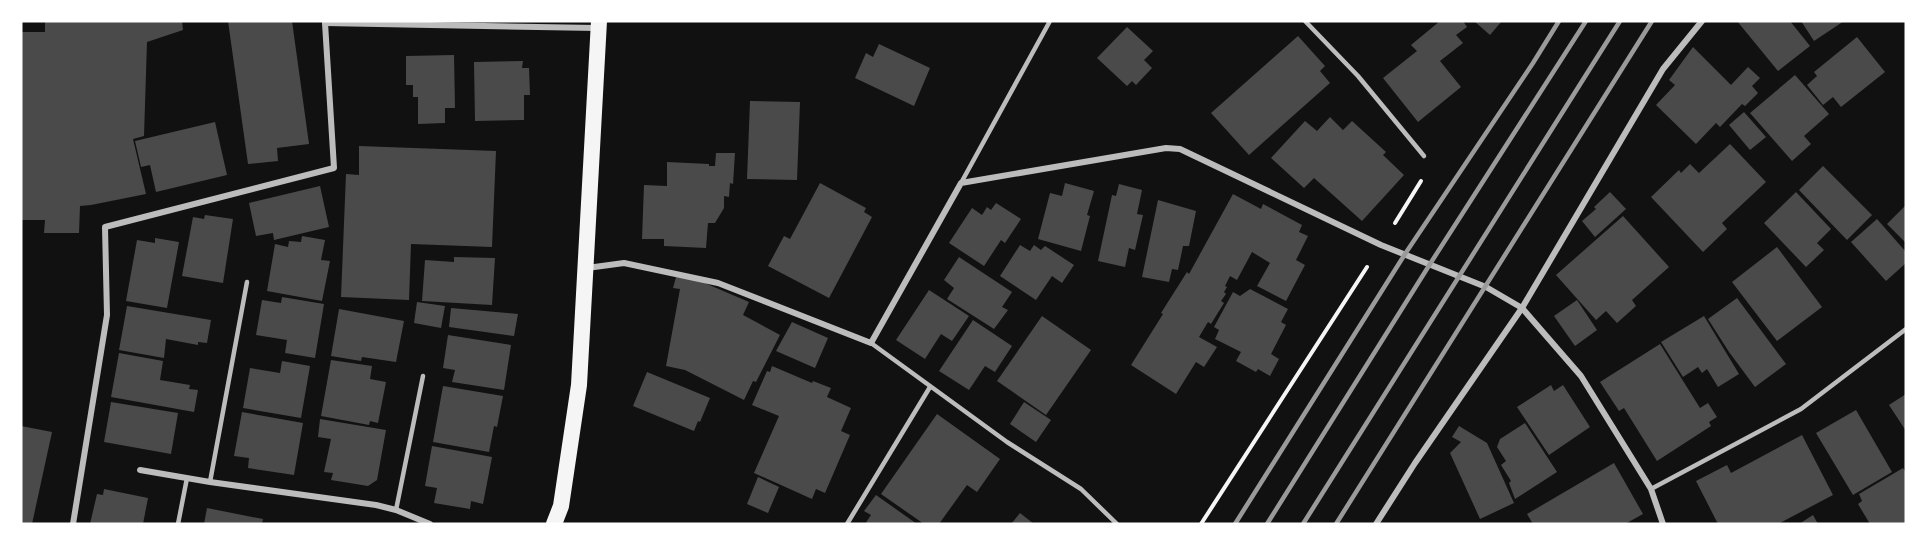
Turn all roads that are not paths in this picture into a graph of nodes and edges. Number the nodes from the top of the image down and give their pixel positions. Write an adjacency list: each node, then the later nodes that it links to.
1 (1050, 21): 7 (lane)
2 (1305, 21): 6 (lane)
3 (1702, 21): 10 (street)
4 (325, 22): 5 (street); 20 (street)
5 (599, 25): 8 (highway)
6 (1424, 156)
7 (961, 183): 10 (street); 12 (street)
8 (585, 268): 12 (street); 23 (highway)
9 (247, 282): 17 (lane)
10 (1522, 308): 18 (street); 26 (street)
11 (1906, 329): 18 (lane)
12 (871, 343): 14 (lane)
13 (423, 376): 19 (lane)
14 (930, 387): 24 (lane); 25 (lane)
15 (140, 470): 16 (street)
16 (187, 478): 17 (street); 21 (lane)
17 (210, 482): 19 (street)
18 (1651, 489): 27 (street)
19 (396, 510): 22 (street)
20 (74, 524)
21 (178, 524)
22 (430, 524)
23 (554, 524)
24 (847, 524)
25 (1117, 524)
26 (1376, 524)
27 (1663, 524)

